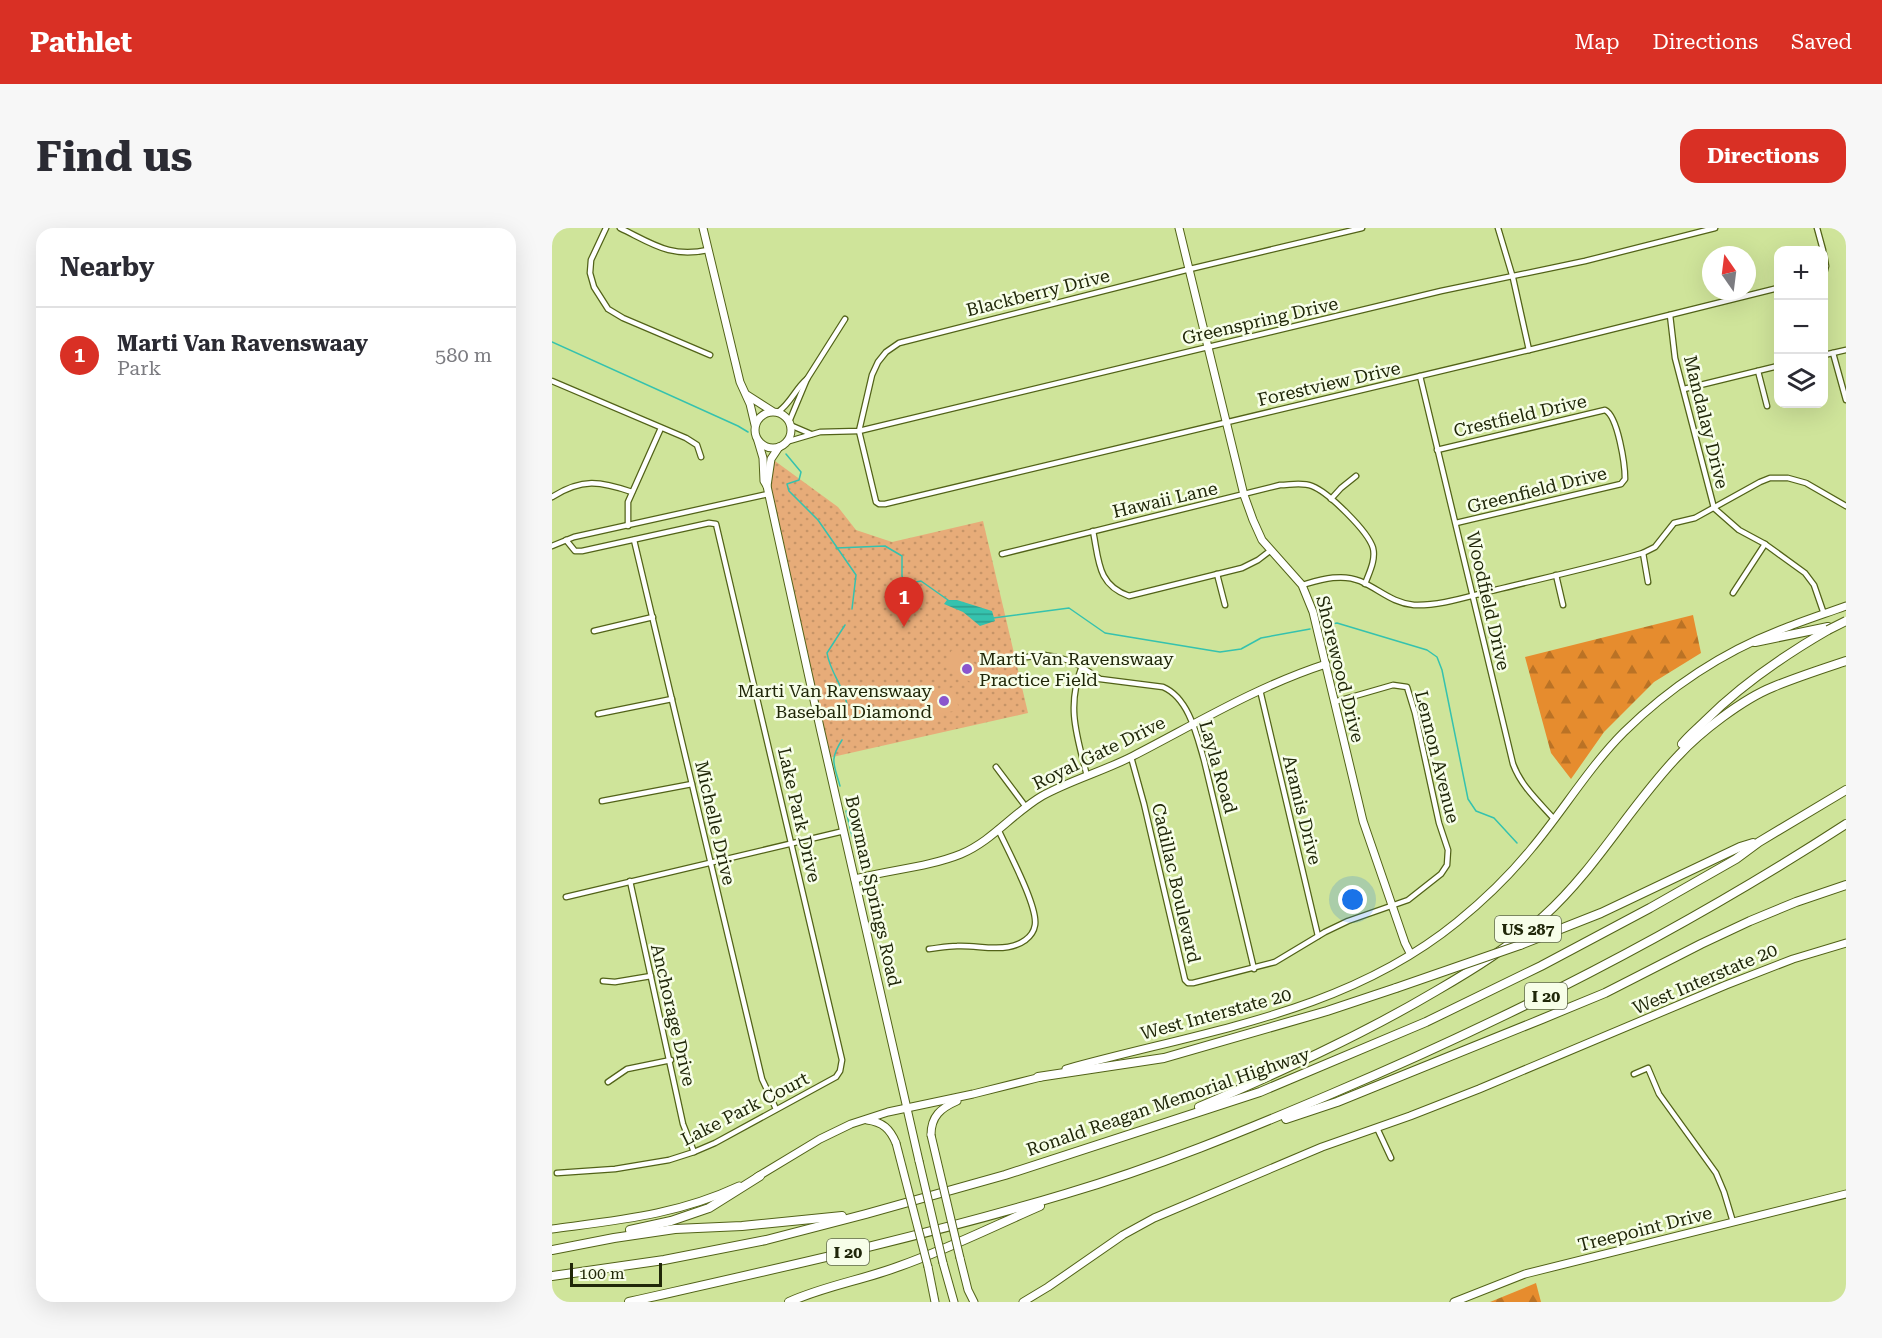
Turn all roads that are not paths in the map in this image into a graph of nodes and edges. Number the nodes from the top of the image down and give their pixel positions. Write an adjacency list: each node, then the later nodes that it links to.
1 (606, 228): 21 (street)
2 (620, 228): 10 (street)
3 (703, 228): 10 (street)
4 (1179, 228): 11 (street, Shorewood Drive)
5 (1362, 228): 11 (street, Blackberry Drive)
6 (1498, 228): 12 (street)
7 (1715, 228): 12 (street, Greenspring Drive)
8 (1817, 228): 9 (street)
9 (1822, 246)
10 (708, 250): 28 (street)
11 (1190, 269): 16 (street, Shorewood Drive); 37 (street, Blackberry Drive)
12 (1513, 278): 16 (street, Greenspring Drive); 17 (street)
13 (1774, 289): 14 (street, Forestview Drive)
14 (1670, 315): 17 (street, Forestview Drive); 27 (street, Mandalay Drive)
15 (844, 319): 25 (street)
16 (1209, 347): 33 (street, Shorewood Drive); 37 (street, Greenspring Drive)
17 (1529, 350): 24 (street, Forestview Drive)
18 (1846, 350): 19 (street)
19 (1833, 353): 20 (street); 29 (street)
20 (1828, 354)
21 (710, 355)
22 (1774, 367): 23 (street)
23 (1758, 371): 27 (street); 30 (street)
24 (1420, 376): 33 (street, Forestview Drive); 42 (street, Woodfield Drive)
25 (807, 379): 31 (street); 34 (street)
26 (552, 381): 36 (street)
27 (1684, 389): 53 (street, Mandalay Drive)
28 (745, 393): 31 (street); 35 (street)
29 (1846, 400)
30 (1767, 406)
31 (775, 412): 34 (street); 35 (street)
32 (1610, 412): 42 (street, Crestfield Drive); 54 (street, Greenfield Drive)
33 (1227, 422): 48 (street, Shorewood Drive); 51 (street, Forestview Drive)
34 (790, 423): 38 (street, Greenspring Drive); 40 (street)
35 (755, 425): 39 (street)
36 (662, 428): 43 (street); 46 (street)
37 (859, 431): 38 (street, Greenspring Drive); 51 (street, Blackberry Drive)
38 (811, 434): 40 (street, Greenspring Drive)
39 (758, 441): 41 (street); 45 (street, Bowman Springs Road)
40 (786, 442): 41 (street)
41 (779, 447): 45 (street, Bowman Springs Road)
42 (1437, 450): 54 (street, Woodfield Drive)
43 (701, 457)
44 (1356, 476): 50 (street)
45 (767, 486): 47 (street, Bowman Springs Road)
46 (632, 492): 49 (street); 55 (street)
47 (768, 494): 55 (street); 99 (street, Bowman Springs Road)
48 (1244, 495): 50 (street, Hawaii Lane); 56 (street, Hawaii Lane); 61 (street, Shorewood Drive)
49 (552, 497)
50 (1331, 499): 67 (street, Hawaii Lane)
51 (885, 504)
52 (1846, 506): 53 (street)
53 (1714, 508): 59 (street, Mandalay Drive); 62 (street)
54 (1456, 524): 70 (street, Woodfield Drive)
55 (628, 526): 57 (street)
56 (1092, 531): 63 (street, Hawaii Lane); 64 (street)
57 (566, 540): 58 (street); 60 (street)
58 (634, 540): 75 (street, Michelle Drive); 101 (street, Lake Park Drive)
59 (1765, 544): 69 (street); 74 (street, Mandalay Drive)
60 (552, 546)
61 (1271, 550): 64 (street); 68 (street, Shorewood Drive)
62 (1642, 553): 65 (street); 66 (street)
63 (1002, 554)
64 (1217, 574): 71 (street)
65 (1556, 575): 70 (street); 72 (street)
66 (1648, 582)
67 (1365, 584): 68 (street); 70 (street)
68 (1302, 585): 81 (street, Shorewood Drive)
69 (1733, 593)
70 (1473, 595): 96 (street, Woodfield Drive)
71 (1225, 605)
72 (1563, 605)
73 (1846, 606): 74 (street, West Interstate 20)
74 (1824, 614): 78 (street, West Interstate 20)
75 (653, 617): 77 (street); 84 (street, Michelle Drive)
76 (1846, 622): 78 (highway); 88 (highway, bridge)
77 (594, 631)
78 (1755, 642): 96 (street, West Interstate 20)
79 (1027, 657): 82 (street, Layla Road)
80 (1846, 661): 88 (highway, US 287)
81 (1326, 664): 83 (street, Royal Gate Drive); 85 (street, Shorewood Drive)
82 (1082, 666): 87 (street, Layla Road); 91 (street)
83 (1260, 690): 87 (street, Royal Gate Drive); 109 (street, Aramis Drive)
84 (672, 699): 86 (street); 92 (street, Michelle Drive)
85 (1334, 702): 103 (street, Lennon Avenue); 108 (street, Shorewood Drive)
86 (598, 714)
87 (1192, 725): 89 (street, Royal Gate Drive); 113 (street, Layla Road)
88 (1679, 754): 125 (highway, US 287)
89 (1131, 757): 91 (street, Royal Gate Drive); 113 (street, Cadillac Boulevard)
90 (996, 767): 95 (street)
91 (1087, 776): 95 (street, Royal Gate Drive)
92 (692, 784): 94 (street); 102 (street, Michelle Drive)
93 (1846, 790): 100 (highway, Ronald Reagan Memorial Highway / I 20)
94 (602, 801)
95 (1026, 807): 98 (street, Royal Gate Drive)
96 (1554, 819): 112 (street, West Interstate 20)
97 (1846, 824): 127 (highway, I 20)
98 (998, 829): 104 (street, Royal Gate Drive); 111 (street)
99 (844, 831): 101 (street); 104 (street, Bowman Springs Road)
100 (1759, 842): 119 (highway, bridge); 125 (highway, Ronald Reagan Memorial Highway / I 20)
101 (791, 844): 102 (street); 118 (street, Lake Park Drive)
102 (710, 862): 105 (street); 123 (street, Michelle Drive)
103 (1444, 870): 108 (street, Cadillac Boulevard)
104 (855, 879): 122 (street, Bowman Springs Road)
105 (630, 881): 107 (street); 114 (street, Anchorage Drive)
106 (1846, 885): 127 (highway)
107 (566, 897)
108 (1392, 907): 109 (street, Cadillac Boulevard); 112 (street, Shorewood Drive)
109 (1318, 936): 113 (street, Cadillac Boulevard)
110 (1846, 943): 126 (street, West Interstate 20)
111 (929, 949)
112 (1410, 953): 119 (street, West Interstate 20)
113 (1254, 969)
114 (651, 976): 115 (street); 116 (street, Anchorage Drive)
115 (603, 981)
116 (670, 1060): 120 (street); 128 (street, Anchorage Drive)
117 (1634, 1074): 135 (street)
118 (836, 1077): 123 (street, Lake Park Court)
119 (1038, 1077): 121 (street, West Interstate 20)
120 (608, 1082)
121 (973, 1094): 122 (street, West Interstate 20); 144 (street, bridge)
122 (906, 1108): 124 (street, West Interstate 20); 143 (street, Bowman Springs Road, bridge)
123 (776, 1109): 128 (street, Lake Park Court)
124 (865, 1119): 131 (street, West Interstate 20); 142 (street, bridge)
125 (1154, 1128): 134 (highway, Ronald Reagan Memorial Highway / I 20)
126 (1377, 1128): 129 (street); 145 (street, West Interstate 20)
127 (1231, 1137): 132 (highway, I 20)
128 (694, 1152): 130 (street, Lake Park Court)
129 (1391, 1158)
130 (557, 1173)
131 (760, 1176): 136 (street, West Interstate 20); 137 (highway)
132 (1066, 1194): 140 (highway, I 20); 141 (highway)
133 (1846, 1194): 135 (street, Treepoint Drive)
134 (867, 1214): 137 (highway); 139 (highway, Ronald Reagan Memorial Highway / I 20)
135 (1732, 1222): 146 (street, Treepoint Drive)
136 (552, 1229)
137 (584, 1244): 138 (highway)
138 (552, 1250)
139 (552, 1276)
140 (629, 1302)
141 (789, 1302)
142 (935, 1302)
143 (954, 1302)
144 (974, 1302)
145 (1023, 1302)
146 (1454, 1302)

